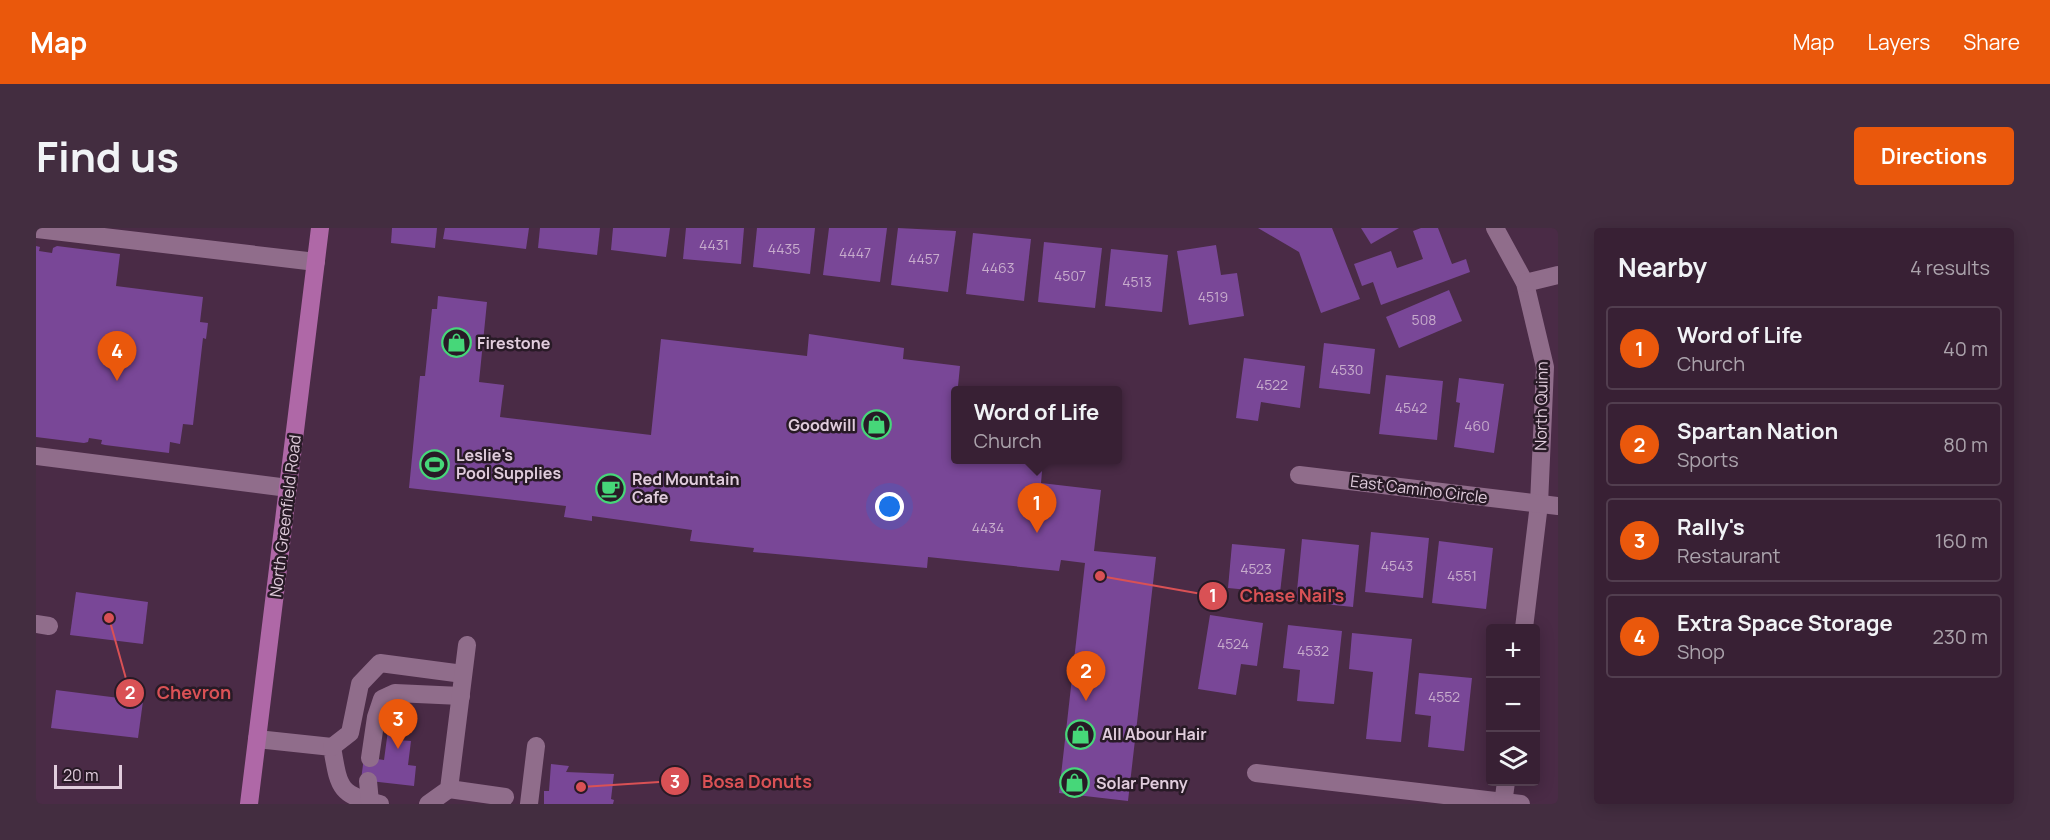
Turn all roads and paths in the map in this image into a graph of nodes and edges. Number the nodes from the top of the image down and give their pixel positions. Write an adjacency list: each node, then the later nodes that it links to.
1 (320, 228): 4 (main road, North Greenfield Road)
2 (1495, 228): 6 (street, North Quinn)
3 (36, 229): 4 (street)
4 (316, 262): 9 (main road, North Greenfield Road)
5 (1558, 275): 6 (street)
6 (1525, 283): 10 (street, North Quinn)
7 (36, 456): 9 (street)
8 (1299, 475): 10 (street, East Camino Circle)
9 (288, 488): 16 (main road, North Greenfield Road)
10 (1539, 504): 11 (street, East Camino Circle); 12 (street, North Quinn)
11 (1558, 506)
12 (1524, 624)
13 (467, 645): 14 (street)
14 (463, 674): 15 (street); 18 (street)
15 (461, 696): 19 (street); 23 (street)
16 (257, 739): 18 (street); 27 (main road, North Greenfield Road)
17 (536, 746): 29 (street)
18 (332, 747): 25 (street)
19 (370, 758)
20 (1256, 773): 26 (street)
21 (368, 781): 25 (street)
22 (1507, 786): 26 (street)
23 (449, 789): 24 (street); 28 (street)
24 (505, 797)
25 (375, 803)
26 (1510, 803)
27 (249, 804)
28 (428, 804)
29 (529, 804)

